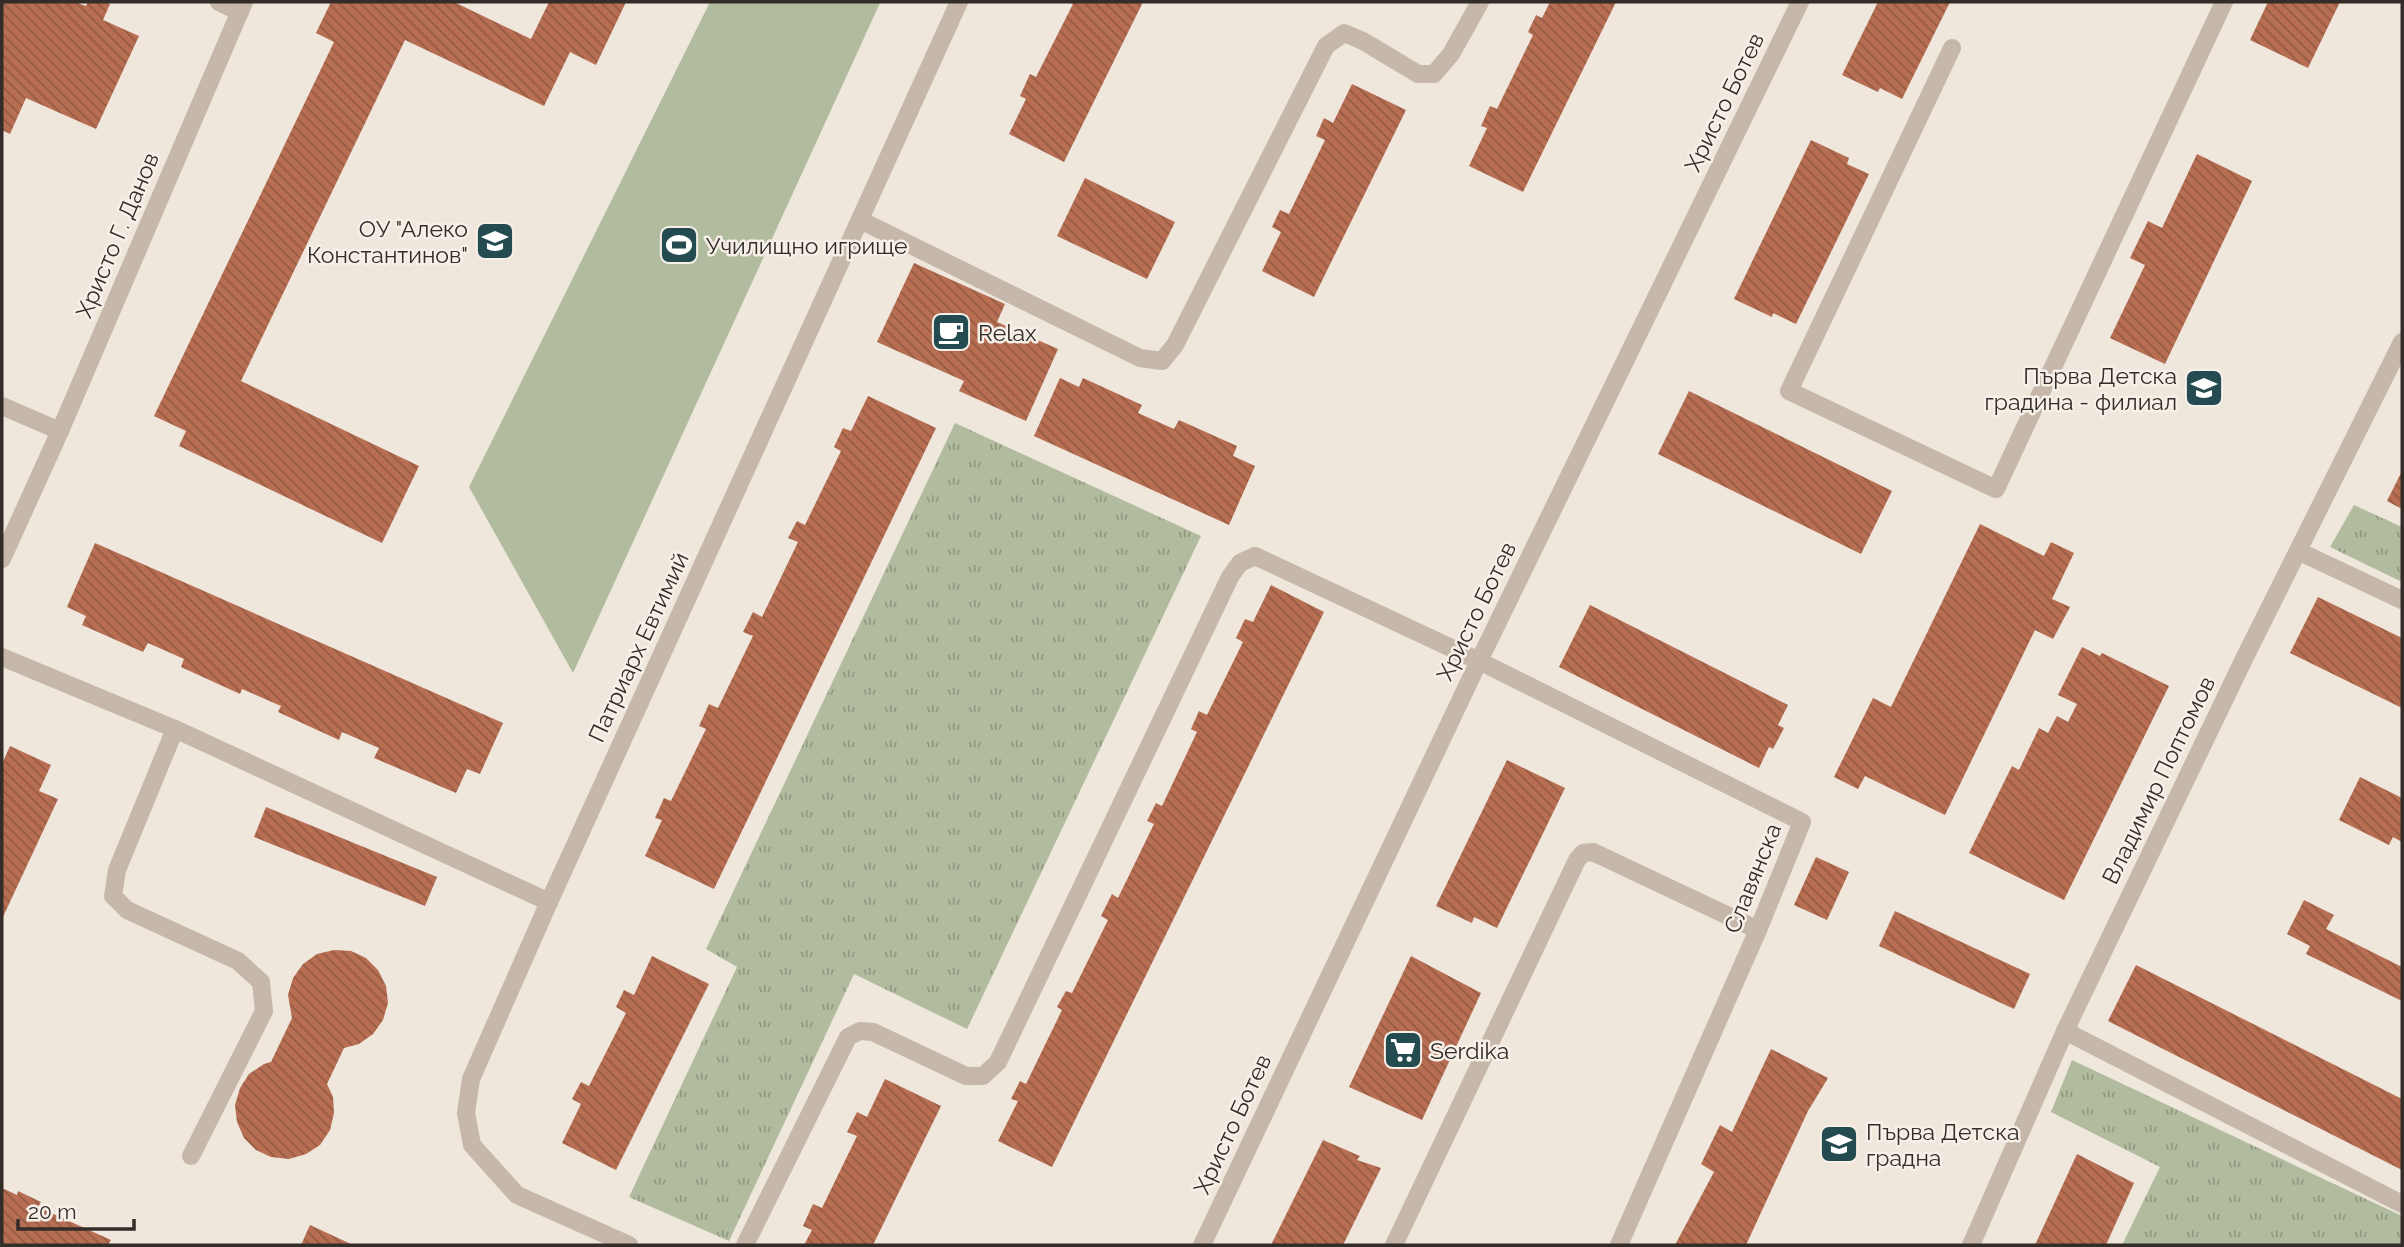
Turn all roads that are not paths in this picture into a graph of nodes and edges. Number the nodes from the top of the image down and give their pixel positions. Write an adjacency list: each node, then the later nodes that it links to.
1 (219, 2): 6 (street)
2 (959, 2): 8 (street, Патриарх Евтимий)
3 (1480, 2): 8 (street)
4 (1800, 2): 16 (street, Христо Ботев)
5 (2224, 2): 7 (street)
6 (242, 7): 11 (street, Христо Г. Данов)
7 (1952, 48)
8 (860, 220): 18 (street, Патриарх Евтимий)
9 (2402, 342): 12 (street, Владимир Поптомов)
10 (2, 406): 11 (street)
11 (60, 431): 13 (street, Христо Г. Данов)
12 (2298, 551): 14 (street); 20 (street, Владимир Поптомов)
13 (2, 559)
14 (2402, 600)
15 (2, 657): 17 (street)
16 (1479, 661): 19 (street, Славянска); 24 (street); 25 (street, Христо Ботев)
17 (175, 729): 18 (street); 21 (street)
18 (549, 902): 23 (street, Патриарх Евтимий)
19 (1758, 930): 26 (street); 27 (street, Славянска)
20 (2065, 1031): 22 (street); 28 (street, Владимир Поптомов)
21 (191, 1156)
22 (2402, 1204)
23 (629, 1245)
24 (745, 1245)
25 (1202, 1245)
26 (1394, 1245)
27 (1619, 1245)
28 (1970, 1245)

